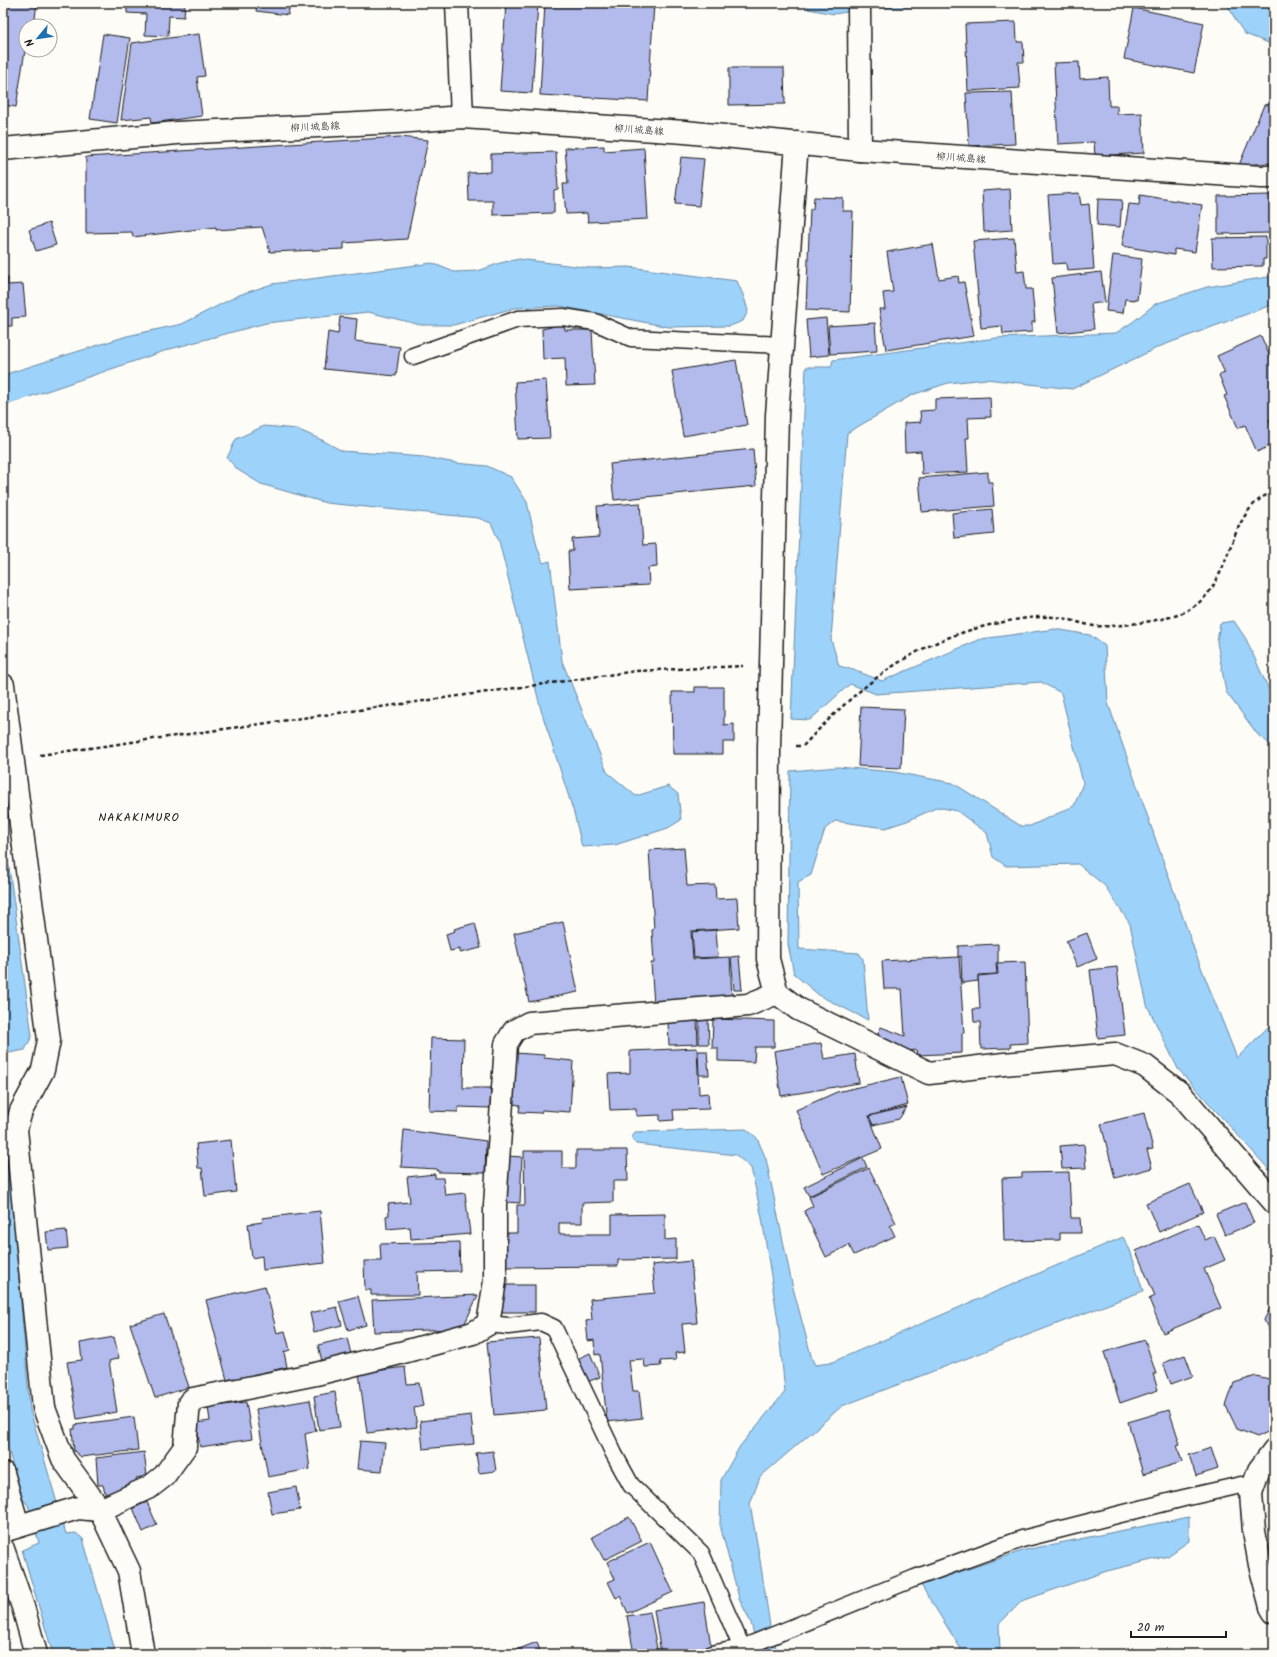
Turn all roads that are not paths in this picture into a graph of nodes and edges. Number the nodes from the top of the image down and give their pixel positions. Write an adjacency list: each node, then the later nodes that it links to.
1 (457, 3): 3 (street)
2 (860, 3): 6 (street)
3 (462, 117): 4 (street, 柳川城島線); 5 (street, 柳川城島線)
4 (797, 143): 6 (street, 柳川城島線); 8 (street)
5 (3, 149)
6 (860, 150): 7 (street, 柳川城島線)
7 (1274, 176)
8 (782, 345): 9 (lane); 11 (street)
9 (413, 356)
10 (3, 685): 17 (street)
11 (777, 993): 12 (street); 13 (street)
12 (1274, 1202)
13 (488, 1324): 17 (street); 21 (lane)
14 (1274, 1450): 16 (street)
15 (3, 1473): 18 (street)
16 (1252, 1493): 20 (street); 21 (lane)
17 (100, 1510): 18 (street); 23 (street)
18 (10, 1529)
19 (3, 1549): 22 (street)
20 (1274, 1612)
21 (742, 1648): 24 (lane)
22 (36, 1654)
23 (143, 1654)
24 (711, 1654)

